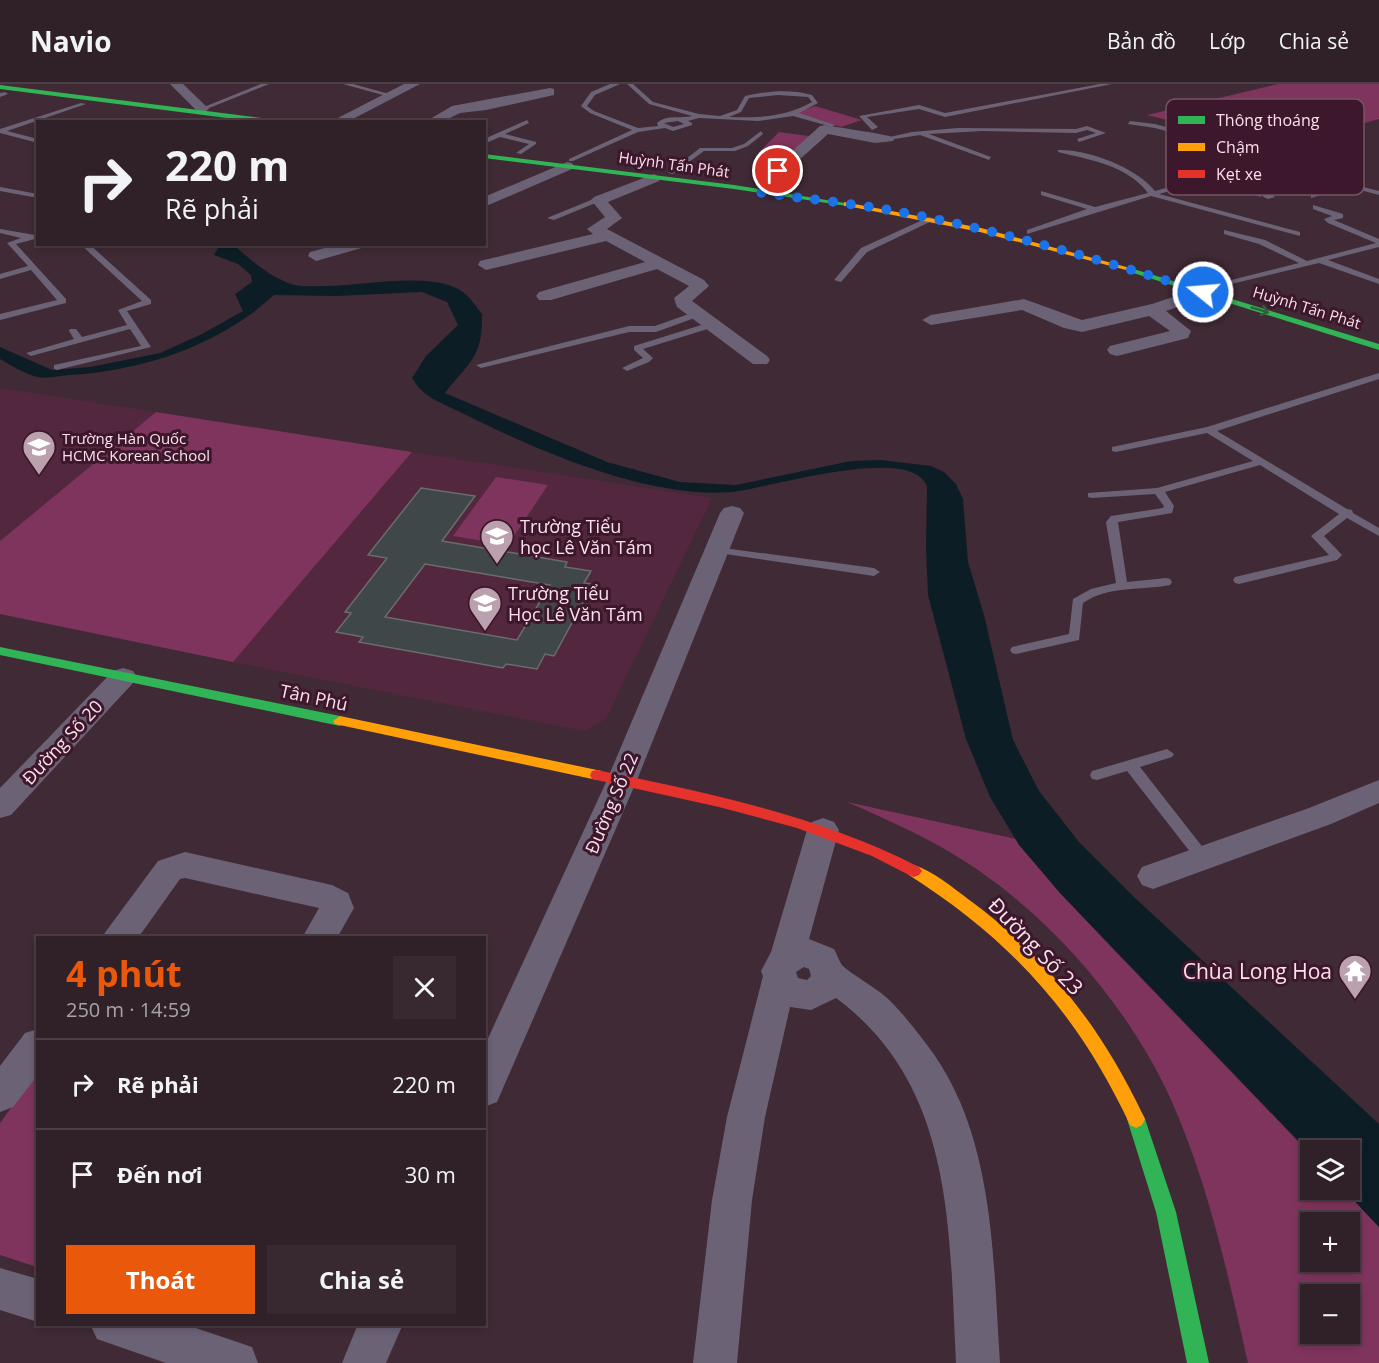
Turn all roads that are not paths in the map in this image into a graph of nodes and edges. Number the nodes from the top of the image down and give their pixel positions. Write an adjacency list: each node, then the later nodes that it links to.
1 (266, 84): 14 (lane)
2 (346, 84): 12 (lane)
3 (414, 84): 12 (street)
4 (428, 84): 10 (lane)
5 (536, 84): 21 (street)
6 (617, 84): 27 (lane)
7 (630, 84): 16 (lane)
8 (1109, 84): 25 (lane)
9 (179, 85): 14 (street)
10 (438, 86)
11 (1, 92): 13 (main road); 14 (main road)
12 (390, 95): 20 (street)
13 (83, 104): 14 (main road); 28 (lane)
14 (195, 112): 18 (main road); 19 (main road)
15 (791, 113): 17 (lane); 17 (lane); 24 (lane)
16 (699, 116): 17 (lane); 27 (lane)
17 (720, 118)
18 (221, 120)
19 (261, 120)
20 (340, 120)
21 (435, 120)
22 (527, 122): 31 (lane)
23 (1130, 123): 26 (lane)
24 (829, 127): 25 (street); 32 (street); 43 (street)
25 (872, 128): 32 (street)
26 (1166, 129)
27 (638, 130): 41 (lane)
28 (0, 131): 33 (lane)
29 (918, 132): 32 (lane); 34 (lane); 40 (lane)
30 (760, 133): 42 (lane)
31 (499, 135): 35 (lane); 38 (lane)
32 (888, 138)
33 (36, 140)
34 (1079, 140)
35 (486, 141)
36 (486, 149): 38 (main road, Huỳnh Tấn Phát)
37 (1060, 151): 49 (lane)
38 (519, 153): 41 (main road, Huỳnh Tấn Phát)
39 (486, 156): 41 (main road, Huỳnh Tấn Phát)
40 (989, 158)
41 (569, 163): 42 (main road, Huỳnh Tấn Phát); 56 (street)
42 (663, 177): 43 (main road, Huỳnh Tấn Phát); 55 (street)
43 (759, 188): 60 (main road, Huỳnh Tấn Phát); 62 (main road, Huỳnh Tấn Phát)
44 (0, 189): 52 (lane)
45 (1364, 189): 48 (lane)
46 (1166, 191): 49 (lane)
47 (1044, 193): 58 (lane)
48 (1379, 193)
49 (1154, 195): 58 (lane); 64 (lane)
50 (1267, 195): 54 (lane)
51 (1317, 195): 53 (lane)
52 (36, 196)
53 (1314, 196)
54 (1271, 197)
55 (599, 200): 59 (lane); 65 (street)
56 (486, 202)
57 (1316, 207): 68 (lane)
58 (1096, 210): 62 (lane)
59 (551, 218)
60 (932, 219): 79 (lane); 82 (main road, Huỳnh Tấn Phát)
61 (0, 231): 66 (lane)
62 (1030, 232): 81 (main road, Huỳnh Tấn Phát)
63 (1227, 232): 75 (lane)
64 (1297, 234)
65 (607, 236): 74 (street); 76 (street)
66 (35, 237): 67 (lane)
67 (11, 243): 69 (lane); 77 (lane)
68 (1379, 243): 73 (lane)
69 (0, 246)
70 (86, 246): 89 (lane)
71 (352, 246): 72 (street)
72 (316, 256)
73 (1322, 261): 75 (lane); 80 (lane)
74 (657, 264): 83 (street); 85 (street)
75 (1307, 264): 81 (lane)
76 (486, 265)
77 (31, 268): 78 (lane); 86 (lane)
78 (0, 277)
79 (838, 280)
80 (1379, 282)
81 (1222, 285): 91 (main road, Huỳnh Tấn Phát)
82 (1203, 292): 84 (street); 93 (main road, Huỳnh Tấn Phát, one-way to 93)
83 (545, 296)
84 (1153, 309): 87 (street); 94 (street)
85 (697, 314): 88 (street); 97 (lane)
86 (0, 317)
87 (931, 320)
88 (711, 325): 96 (street); 99 (lane)
89 (132, 326): 92 (lane); 98 (lane)
90 (73, 331): 92 (lane)
91 (1379, 335)
92 (80, 340): 95 (lane)
93 (1379, 347)
94 (1117, 350)
95 (31, 353)
96 (760, 360)
97 (481, 365)
98 (57, 367)
99 (627, 368)
100 (1379, 376): 101 (lane)
101 (1209, 430): 102 (lane); 103 (lane)
102 (1116, 449)
103 (1261, 462): 104 (lane); 106 (lane)
104 (1158, 491): 105 (lane); 113 (lane)
105 (1092, 495)
106 (1348, 512): 108 (lane); 111 (lane)
107 (732, 513): 109 (street, Đường Số 22)
108 (1379, 532)
109 (716, 550): 110 (lane); 120 (street, Đường Số 22)
110 (874, 572)
111 (1239, 580)
112 (1166, 582): 113 (lane)
113 (1122, 586): 114 (lane)
114 (1016, 650)
115 (0, 651): 116 (main road, Tân Phú)
116 (123, 676): 120 (main road, Tân Phú); 122 (street, Đường Số 20)
117 (1167, 754): 118 (lane)
118 (1130, 765): 119 (lane); 124 (lane)
119 (1097, 775)
120 (622, 780): 123 (main road, Đường Số 23); 130 (street, Đường Số 22)
121 (1379, 791): 124 (street)
122 (0, 807)
123 (823, 830): 128 (street); 140 (main road, Đường Số 23)
124 (1203, 858): 125 (street)
125 (1153, 876)
126 (120, 936): 127 (street)
127 (320, 936)
128 (783, 967): 138 (street); 139 (street)
129 (36, 1048): 131 (street)
130 (486, 1086)
131 (0, 1095)
132 (0, 1289): 133 (street)
133 (36, 1300)
134 (118, 1326): 136 (street)
135 (380, 1326): 137 (street)
136 (236, 1363)
137 (364, 1363)
138 (715, 1363)
139 (978, 1363)
140 (1198, 1363)

